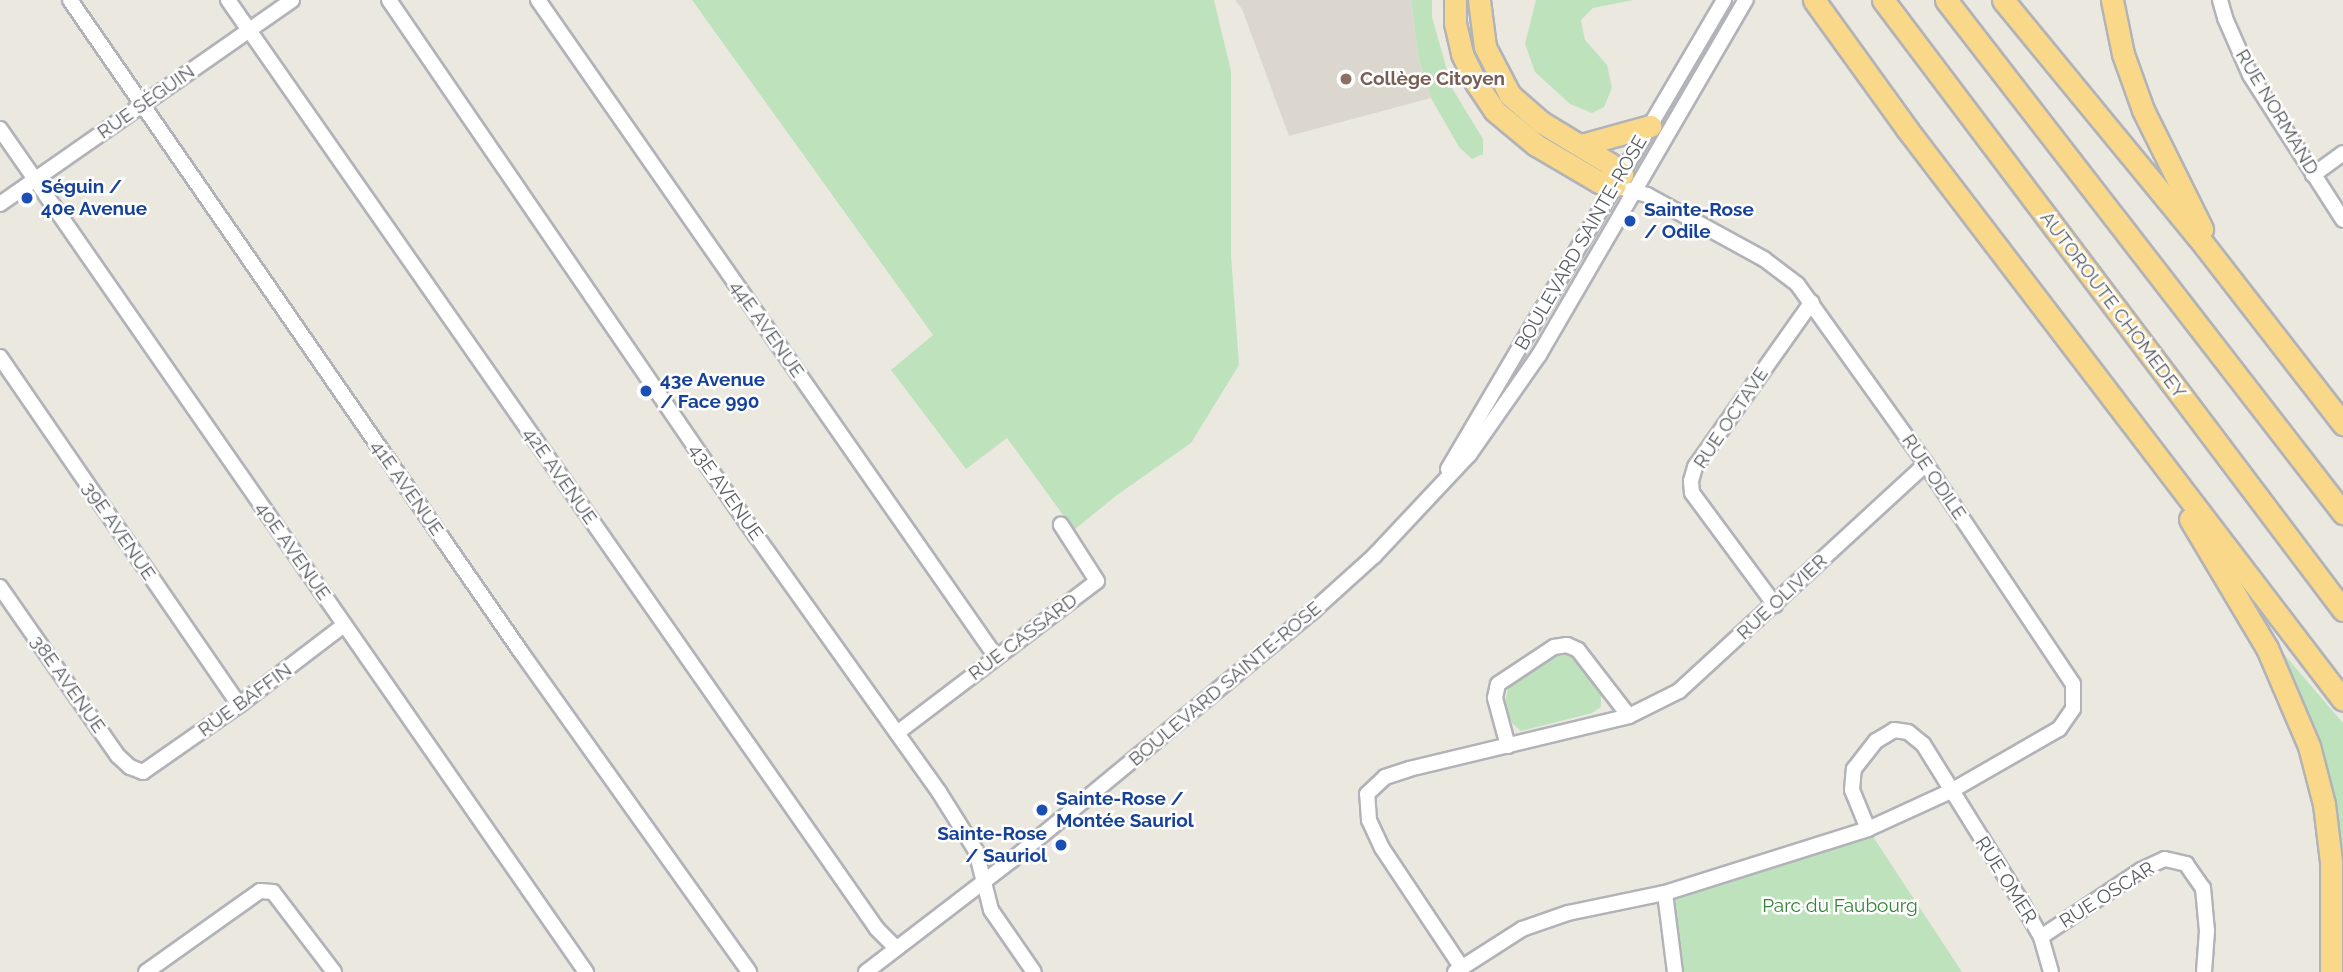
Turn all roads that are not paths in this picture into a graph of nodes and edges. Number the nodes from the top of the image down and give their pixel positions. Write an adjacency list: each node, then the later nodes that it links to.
1 (70, 0): 19 (street, 41E AVENUE)
2 (228, 0): 18 (street, 42E AVENUE)
3 (292, 0): 18 (street, RUE SÉGUIN)
4 (389, 0): 47 (street, 43E AVENUE)
5 (538, 0): 43 (street, 44E AVENUE)
6 (1455, 0): 26 (highway)
7 (1479, 0): 22 (highway)
8 (1724, 0): 20 (street, BOULEVARD SAINTE-ROSE)
9 (1746, 0): 27 (street, BOULEVARD SAINTE-ROSE)
10 (1807, 0): 17 (highway)
11 (1814, 0): 17 (highway)
12 (1883, 0): 41 (highway, AUTOROUTE CHOMEDEY)
13 (1945, 0): 37 (highway)
14 (2003, 0): 30 (highway)
15 (2112, 0): 30 (highway)
16 (2220, 0): 24 (street, RUE NORMAND)
17 (1835, 29): 34 (highway)
18 (249, 30): 19 (street, RUE SÉGUIN); 55 (street, 42E AVENUE)
19 (143, 104): 25 (street, RUE SÉGUIN); 60 (street, 41E AVENUE)
20 (1650, 125): 22 (highway); 26 (street, BOULEVARD SAINTE-ROSE)
21 (0, 129): 25 (street, 40E AVENUE)
22 (1581, 145): 26 (highway)
23 (2343, 153): 24 (street)
24 (2313, 175): 29 (street, RUE NORMAND)
25 (36, 180): 28 (street, RUE SÉGUIN); 42 (street, 40E AVENUE)
26 (1618, 180): 27 (street, RUE ODILE); 36 (street, BOULEVARD SAINTE-ROSE)
27 (1637, 190): 31 (street, RUE ODILE); 36 (street, BOULEVARD SAINTE-ROSE)
28 (0, 204)
29 (2343, 220)
30 (2220, 265): 33 (highway)
31 (1812, 302): 35 (street, RUE ODILE); 40 (street, RUE OCTAVE)
32 (0, 357): 45 (street, 39E AVENUE)
33 (2343, 424)
34 (2135, 427): 44 (highway); 66 (highway)
35 (1926, 464): 40 (street, RUE OLIVIER); 50 (street, RUE ODILE)
36 (1438, 486): 52 (street, BOULEVARD SAINTE-ROSE)
37 (2343, 513)
38 (1061, 526): 43 (street, RUE CASSARD)
39 (0, 587): 49 (street, 38E AVENUE)
40 (1774, 605): 46 (street, RUE OLIVIER)
41 (2343, 610)
42 (344, 625): 45 (street, RUE BAFFIN); 59 (street, 40E AVENUE)
43 (996, 657): 47 (street, RUE CASSARD)
44 (2343, 700)
45 (239, 705): 49 (street, RUE BAFFIN)
46 (1629, 716): 48 (street, RUE OLIVIER); 48 (street)
47 (897, 733): 52 (street, 43E AVENUE)
48 (1508, 746): 56 (street, RUE OLIVIER)
49 (143, 772)
50 (1951, 792): 51 (street, RUE ODILE); 51 (street); 54 (street, RUE OMER)
51 (1868, 829): 53 (street, RUE ODILE)
52 (984, 882): 55 (street, BOULEVARD SAINTE-ROSE); 62 (street, 43E AVENUE)
53 (1665, 893): 56 (street, RUE ODILE); 63 (street)
54 (2041, 937): 64 (street, RUE OMER); 65 (street, RUE OSCAR)
55 (896, 948): 61 (street, BOULEVARD SAINTE-ROSE)
56 (1458, 970)
57 (146, 972): 58 (street)
58 (334, 972)
59 (586, 972)
60 (749, 972)
61 (866, 972)
62 (1034, 972)
63 (1675, 972)
64 (2051, 972)
65 (2204, 972)
66 (2331, 972)

